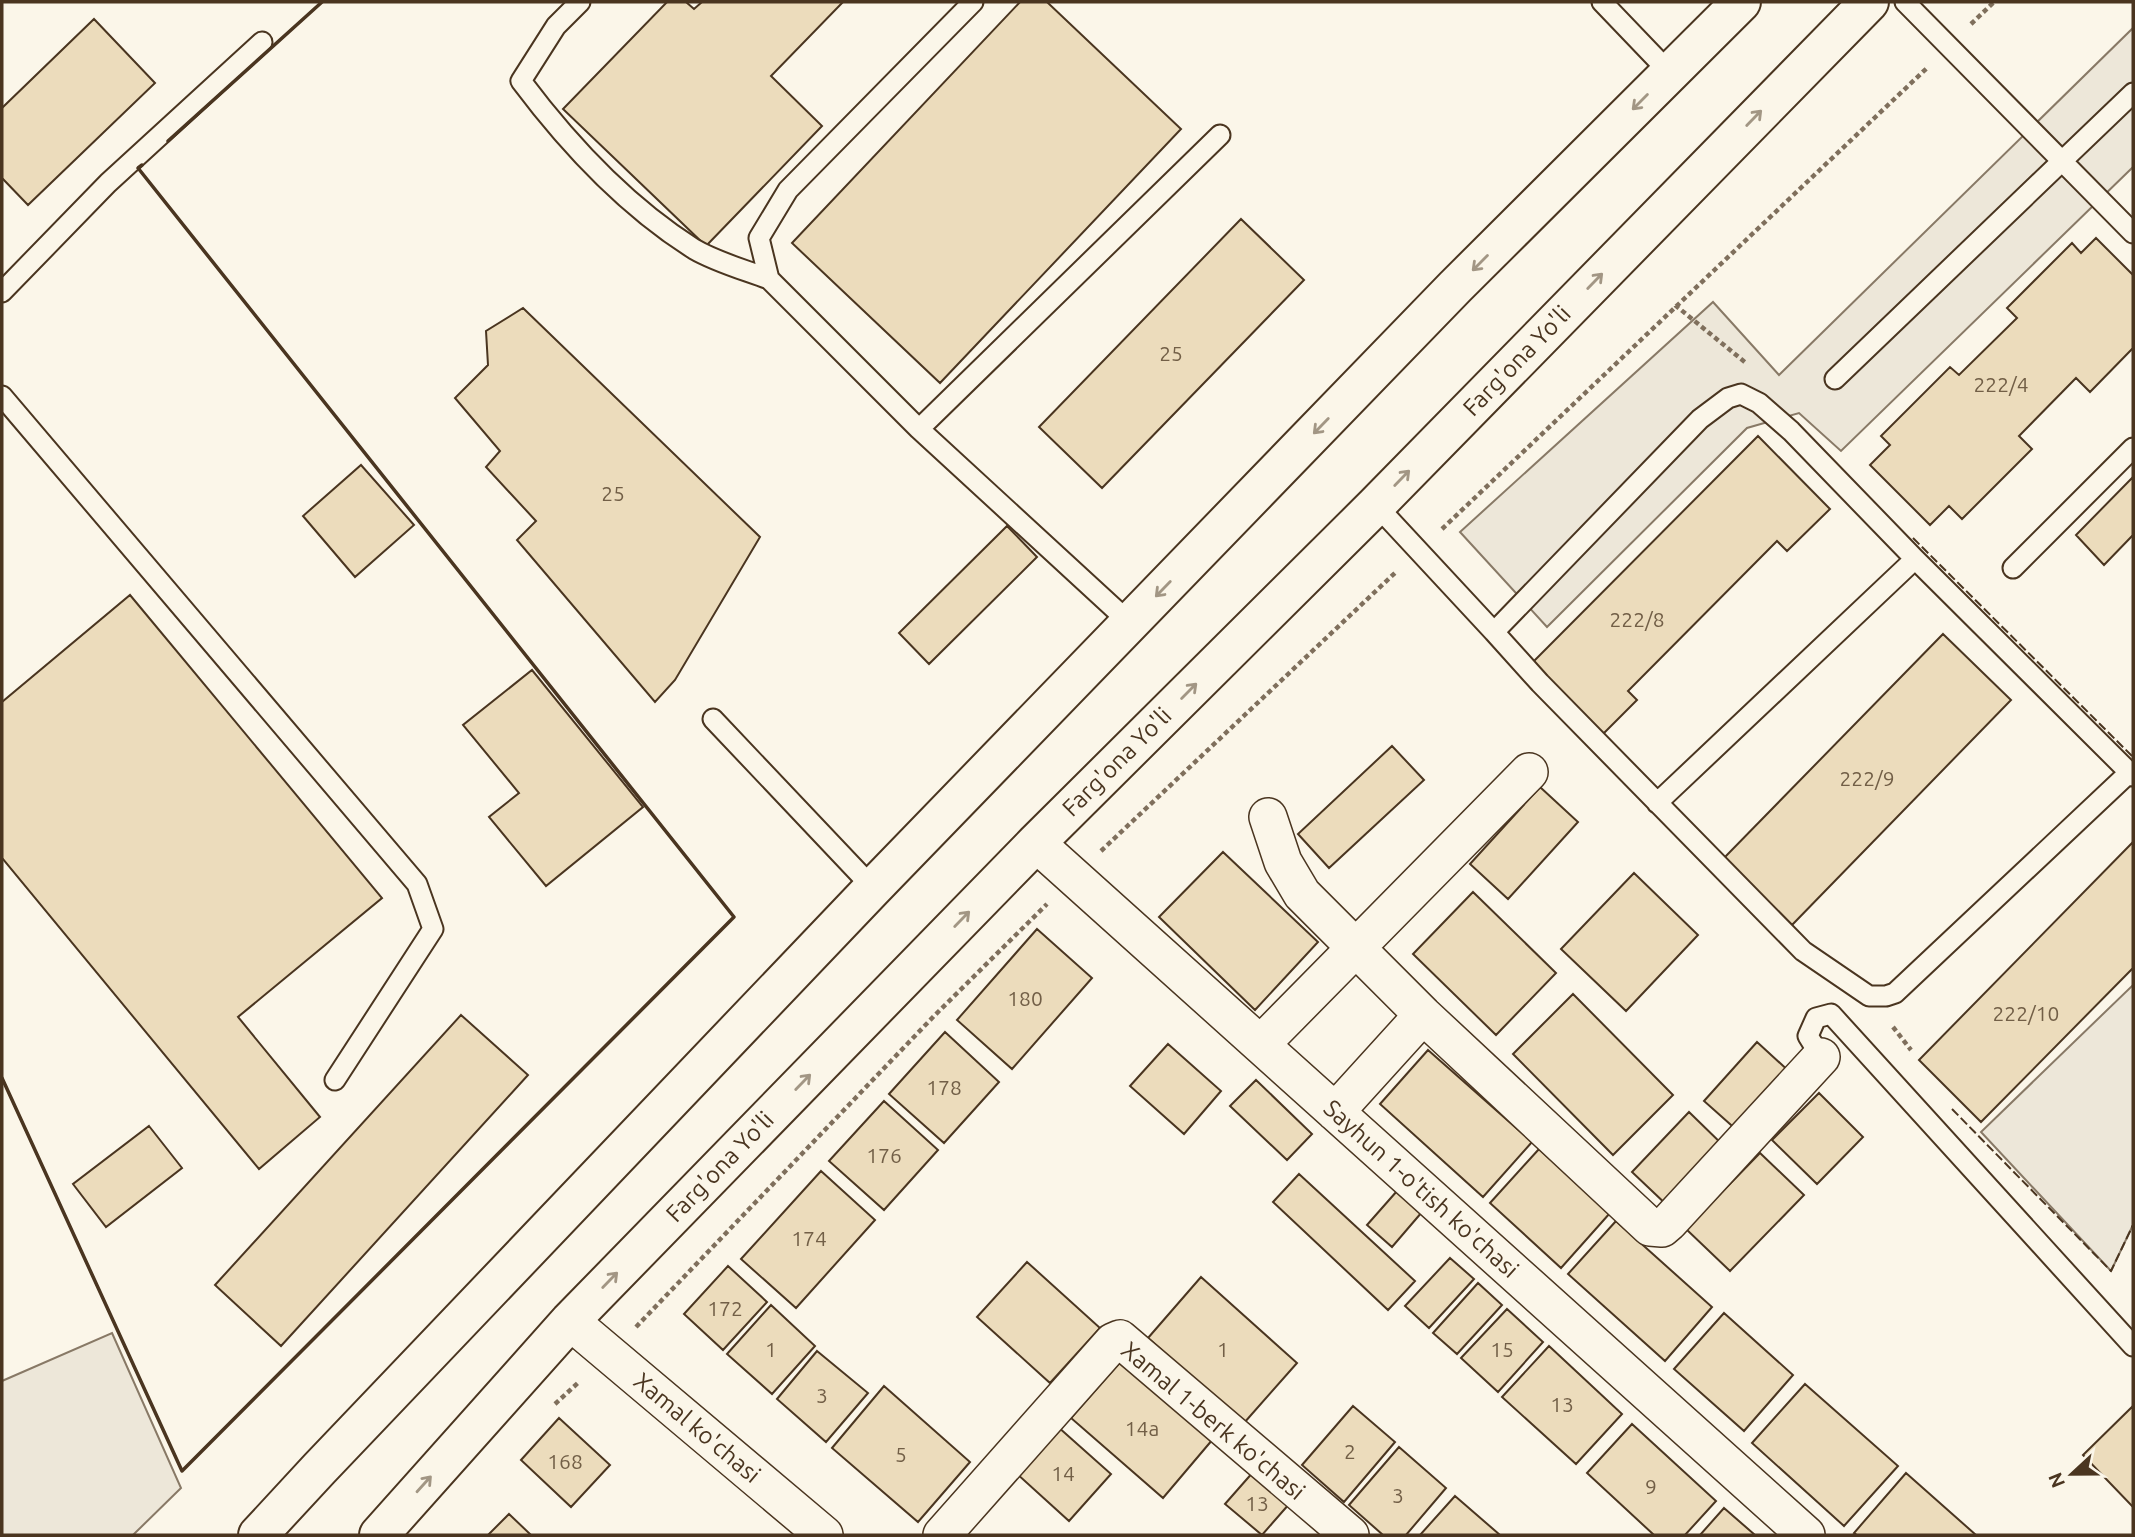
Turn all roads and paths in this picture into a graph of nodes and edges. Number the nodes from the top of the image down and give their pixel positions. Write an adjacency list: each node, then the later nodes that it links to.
1 (580, 2): 15 (lane)
2 (973, 2): 15 (lane)
3 (1602, 2): 10 (lane)
4 (1741, 2): 10 (main road)
5 (1868, 2): 21 (main road, Farg'ona Yo'li, one-way to 5)
6 (1905, 2): 9 (lane)
7 (1994, 2): 9 (path)
8 (262, 42): 16 (lane)
9 (1949, 47): 13 (lane); 22 (path)
10 (1670, 73): 25 (main road, one-way to 25)
11 (2133, 93): 13 (lane)
12 (1220, 135): 19 (lane)
13 (2063, 161): 14 (lane); 17 (lane)
14 (2133, 233)
15 (769, 279): 19 (lane)
16 (2, 292)
17 (1835, 379)
18 (2, 396): 39 (lane)
19 (919, 429): 25 (lane)
20 (2133, 448): 24 (lane)
21 (1376, 505): 22 (lane); 32 (main road, Farg'ona Yo'li, one-way to 21)
22 (1418, 551): 26 (lane); 33 (path)
23 (1915, 559): 26 (lane); 29 (lane); 30 (lane)
24 (2014, 568)
25 (1130, 623): 34 (main road)
26 (1494, 632): 30 (lane)
27 (713, 719): 34 (lane)
28 (1529, 772): 35 (street)
29 (2132, 774): 30 (lane)
30 (1657, 803)
31 (1268, 817): 35 (street)
32 (1036, 843): 33 (street, Sayhun 1-o'tish ko'chasi); 41 (main road, Farg'ona Yo'li, one-way to 32)
33 (1074, 877): 37 (street, Sayhun 1-o'tish ko'chasi); 43 (path)
34 (873, 888): 45 (main road)
35 (1356, 947): 36 (street); 37 (street)
36 (1423, 1015): 38 (street); 40 (street)
37 (1261, 1044): 40 (street, Sayhun 1-o'tish ko'chasi)
38 (1821, 1057): 42 (lane)
39 (335, 1080)
40 (1335, 1112): 50 (street, Sayhun 1-o'tish ko'chasi)
41 (570, 1321): 43 (street, Xamal ko'chasi); 46 (main road, Farg'ona Yo'li, one-way to 41)
42 (2133, 1346)
43 (611, 1354): 44 (path); 47 (street, Xamal ko'chasi)
44 (546, 1412)
45 (258, 1535)
46 (379, 1535)
47 (824, 1535)
48 (942, 1535): 49 (street, Xamal 1-berk ko'chasi)
49 (1350, 1535)
50 (1806, 1535)

